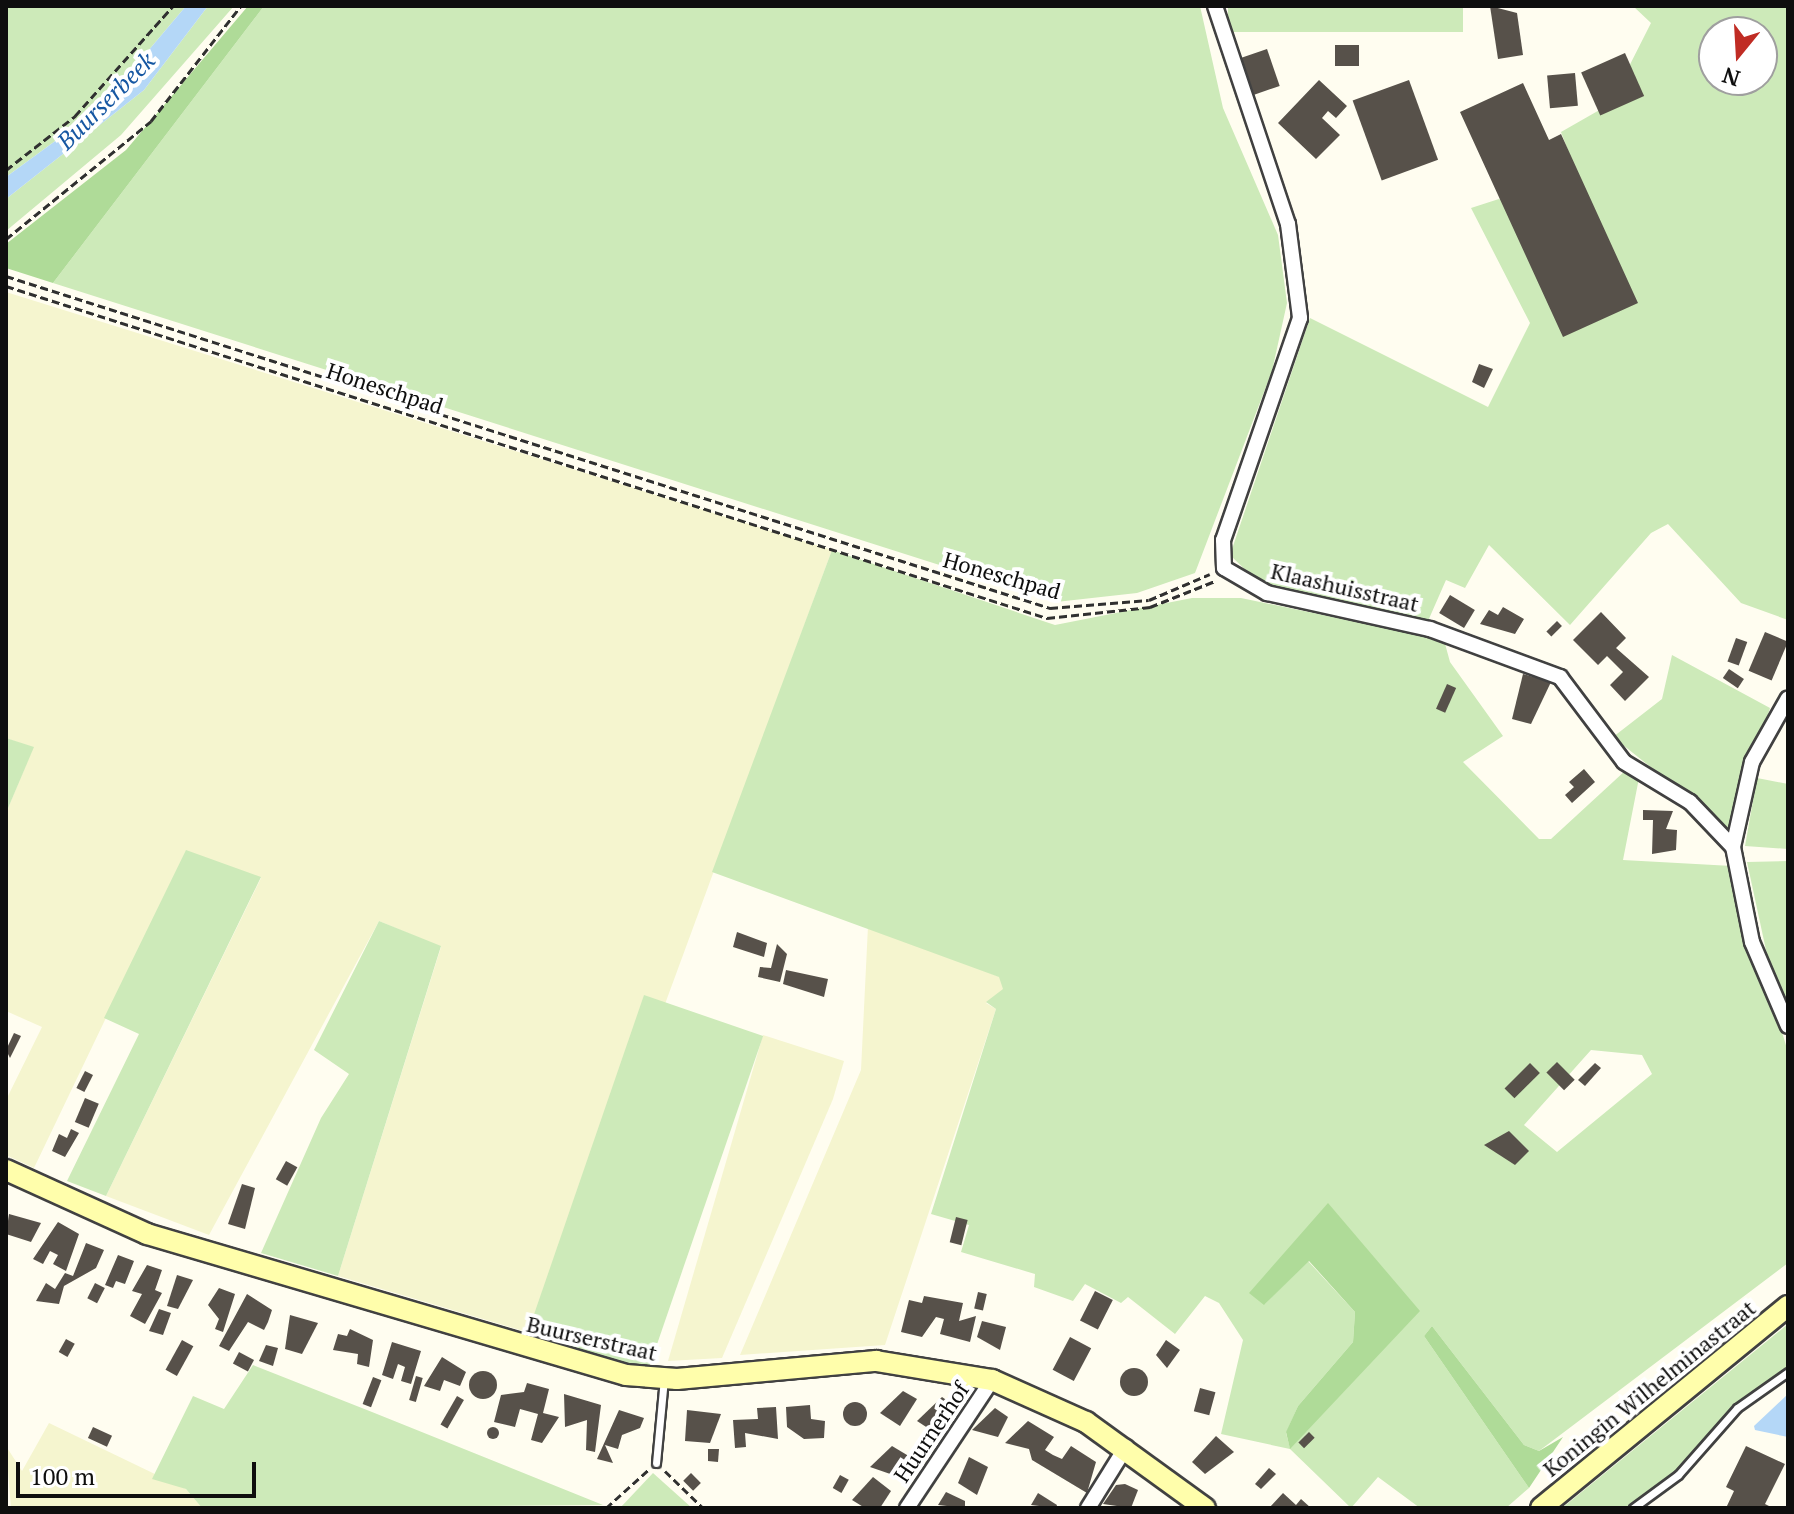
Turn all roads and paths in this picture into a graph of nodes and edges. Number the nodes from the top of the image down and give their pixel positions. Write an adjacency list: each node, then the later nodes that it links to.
1 (173, 6): 4 (path)
2 (241, 6): 5 (path)
3 (1215, 6): 8 (street)
4 (6, 170)
5 (6, 239)
6 (6, 276): 8 (path, Honeschpad)
7 (6, 286): 8 (path, Honeschpad)
8 (1224, 568): 10 (street, Klaashuisstraat)
9 (1788, 698): 10 (street)
10 (1733, 847): 11 (street)
11 (1788, 1026)
12 (6, 1170): 15 (main road, Buurserstraat)
13 (1788, 1306): 24 (main road, Koningin Wilhelminastraat)
14 (1788, 1372): 25 (lane)
15 (664, 1379): 16 (main road, Buurserstraat); 18 (lane)
16 (992, 1380): 17 (main road, Buurserstraat); 21 (street, Huurnerhof)
17 (1126, 1447): 22 (street); 23 (main road, Buurserstraat)
18 (656, 1463): 19 (path); 20 (path)
19 (606, 1508)
20 (703, 1508)
21 (907, 1508)
22 (1088, 1508)
23 (1205, 1508)
24 (1541, 1508)
25 (1633, 1508)

